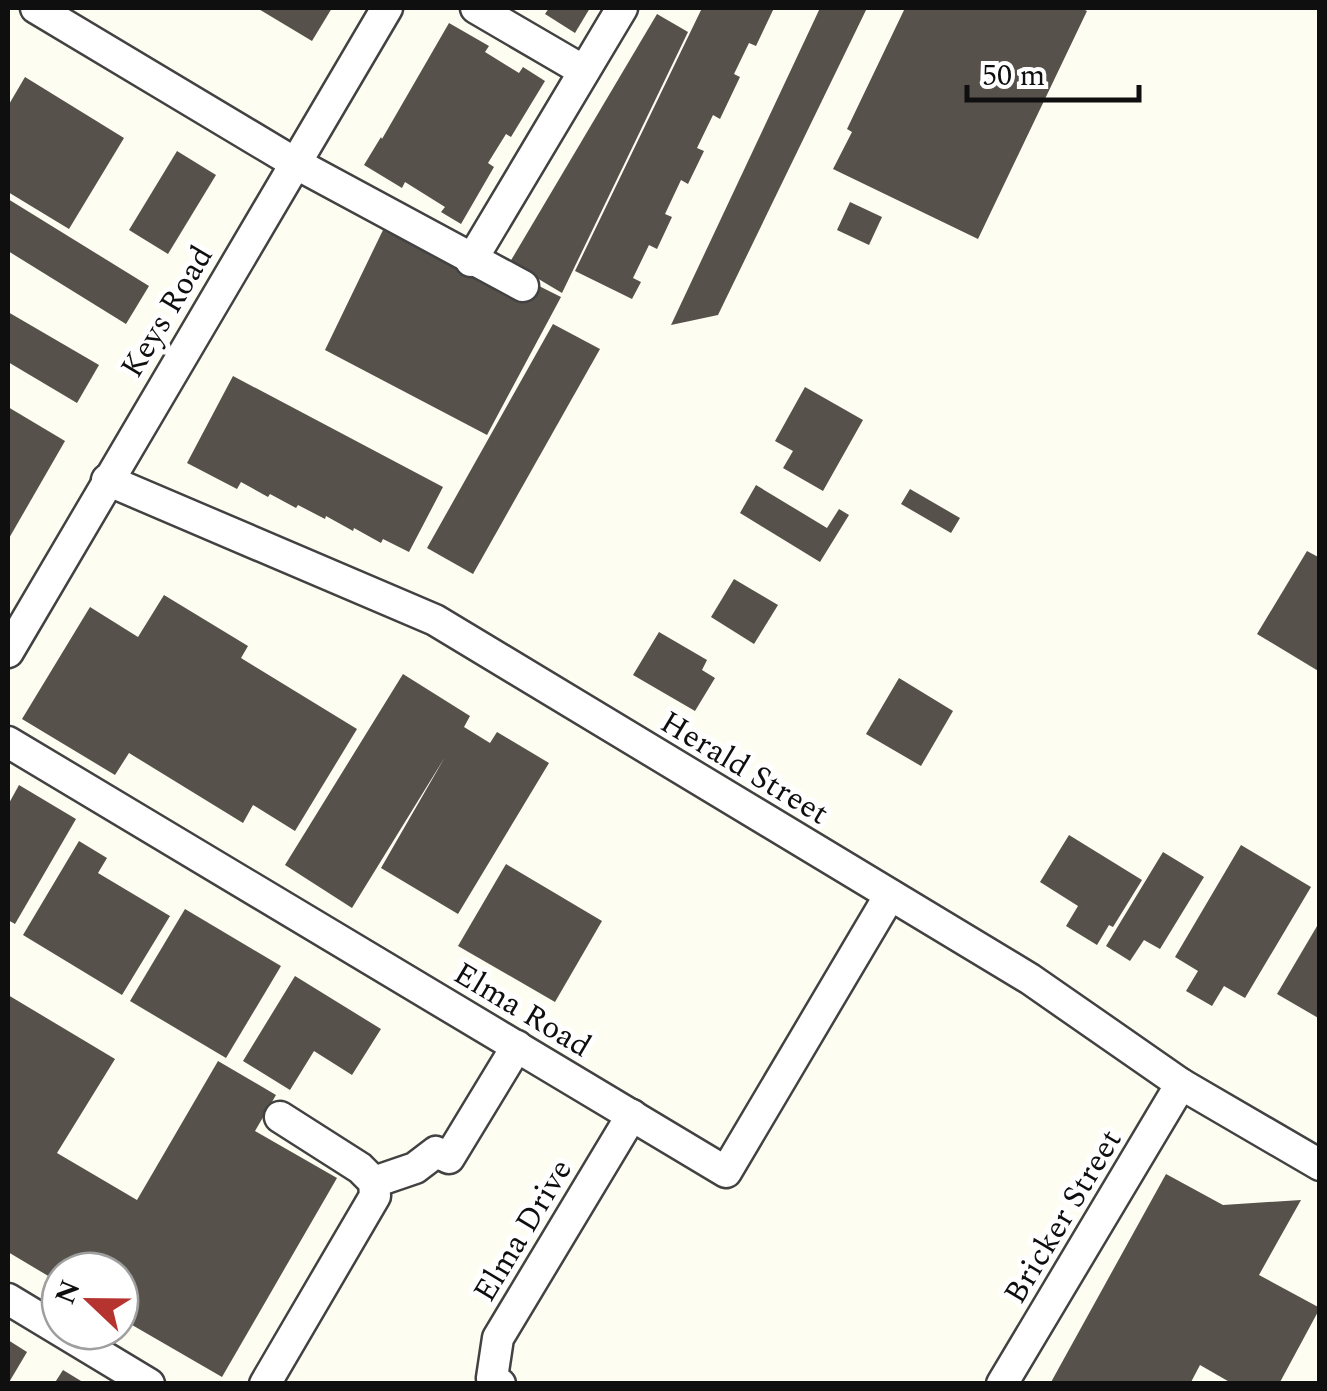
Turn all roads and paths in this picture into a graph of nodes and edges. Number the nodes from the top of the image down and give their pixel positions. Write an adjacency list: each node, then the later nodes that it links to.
1 (36, 8): 6 (street)
2 (387, 8): 6 (street, Keys Road)
3 (476, 8): 5 (street)
4 (622, 8): 5 (street)
5 (584, 71): 7 (street)
6 (295, 163): 7 (street); 9 (street, Keys Road)
7 (471, 261): 8 (street)
8 (523, 286)
9 (107, 480): 10 (street, Keys Road); 12 (street, Herald Street)
10 (8, 652)
11 (8, 742): 13 (street, Elma Road)
12 (890, 895): 14 (street, Herald Street); 15 (street, Elma Road)
13 (517, 1046): 15 (street, Elma Road); 18 (street)
14 (1181, 1084): 17 (street, Herald Street); 23 (street, Bricker Street)
15 (632, 1115): 22 (street, Elma Drive)
16 (280, 1117): 18 (street)
17 (1320, 1166)
18 (374, 1182): 21 (street)
19 (8, 1299): 20 (street)
20 (149, 1384)
21 (265, 1384)
22 (500, 1384)
23 (1002, 1384)

